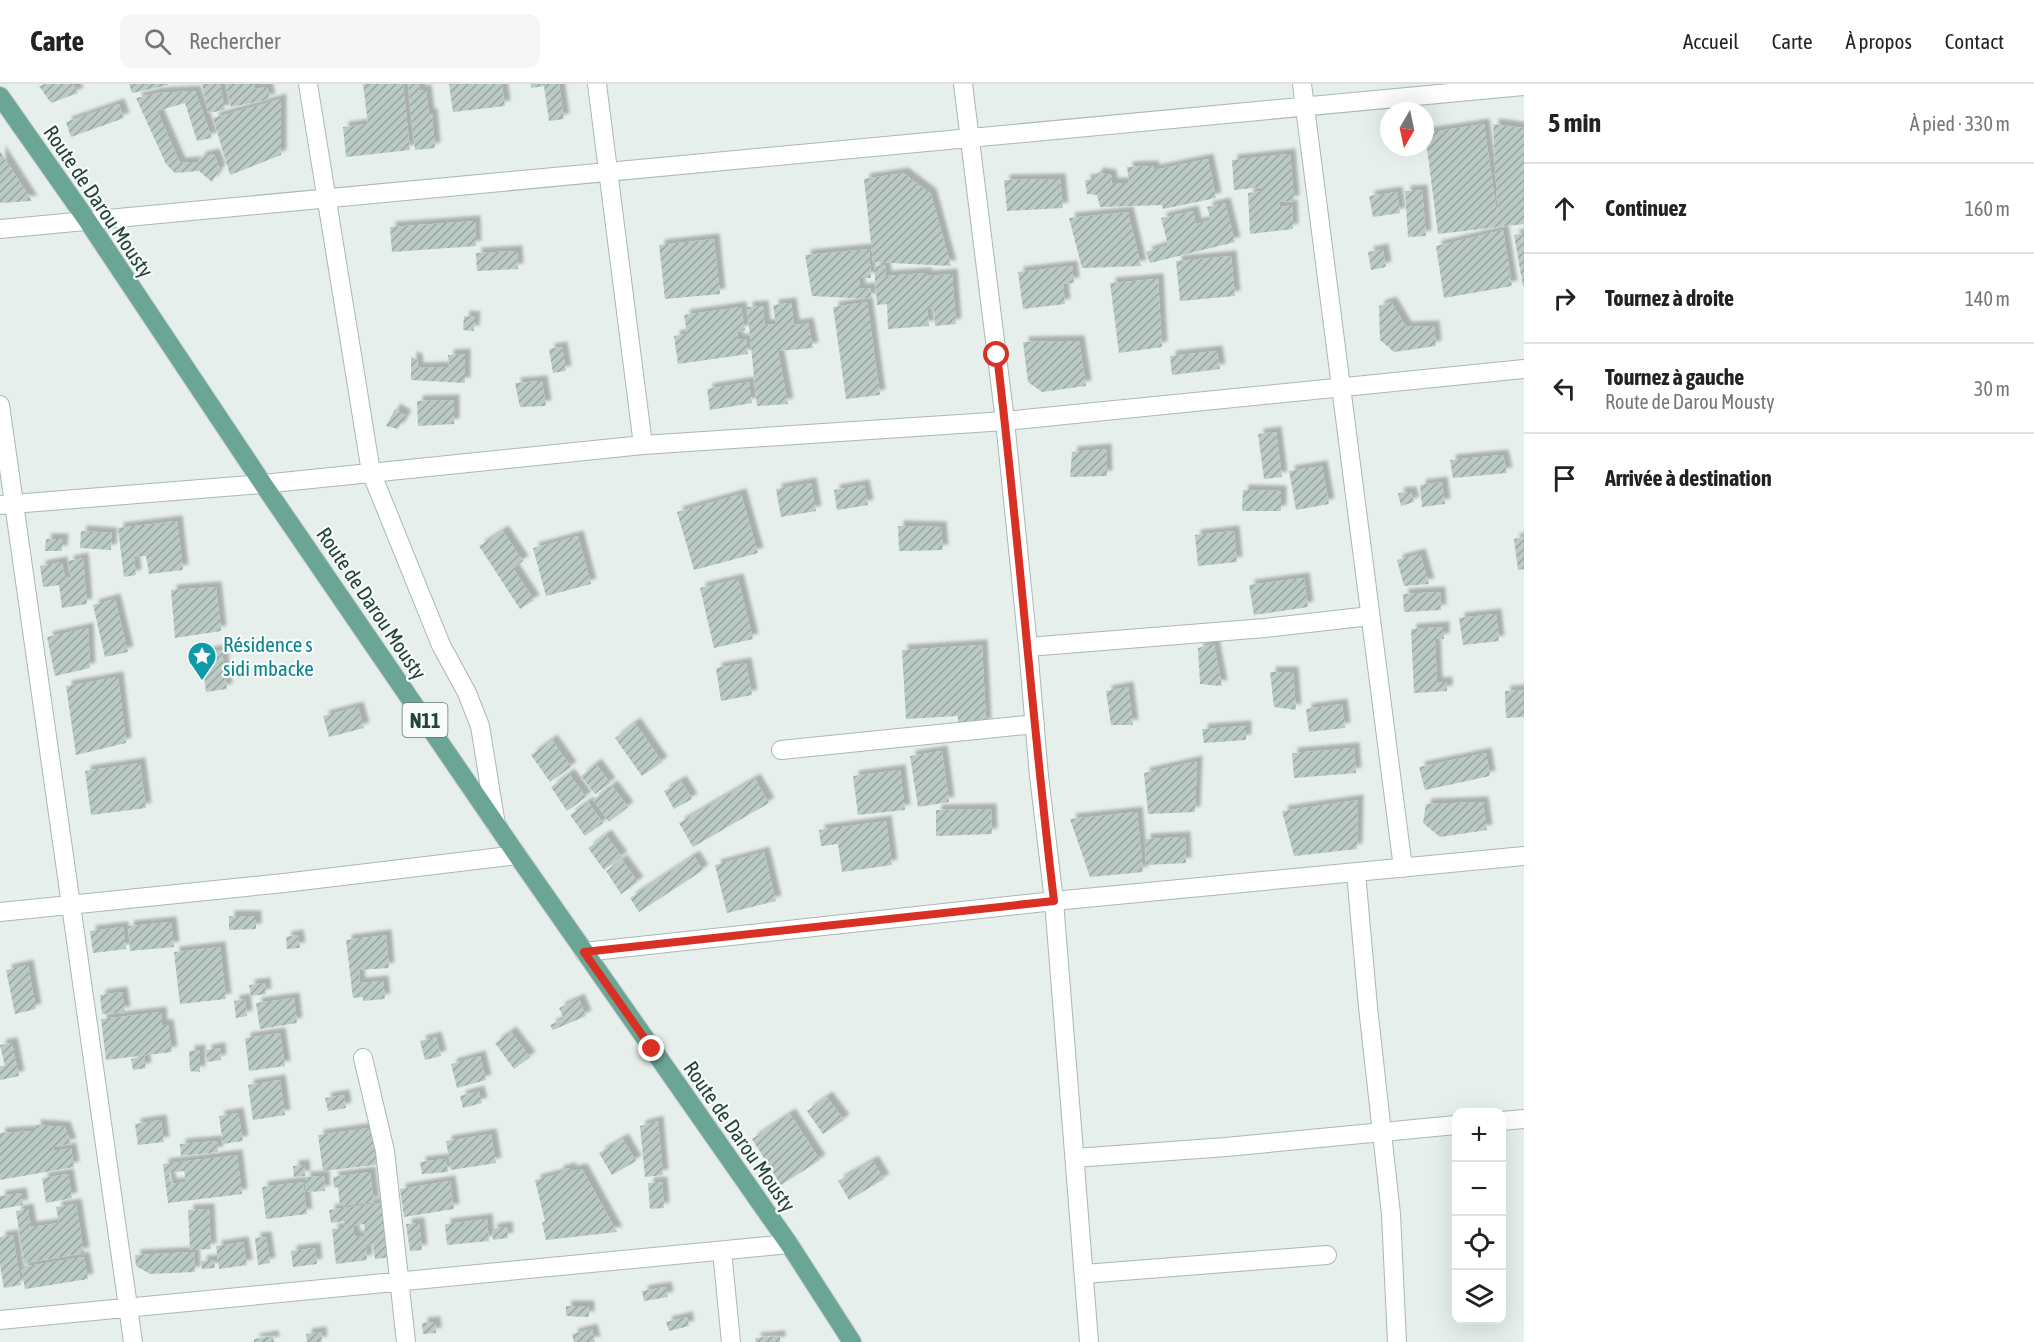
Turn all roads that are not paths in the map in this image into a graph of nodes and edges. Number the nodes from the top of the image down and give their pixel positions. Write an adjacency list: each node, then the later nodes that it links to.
1 (308, 84): 10 (street)
2 (597, 84): 9 (street)
3 (963, 84): 8 (street)
4 (1302, 84): 7 (street)
5 (1524, 86): 7 (street)
6 (0, 96): 11 (main road, Route de Darou Mousty / N11)
7 (1305, 106): 8 (street); 14 (street)
8 (970, 138): 9 (street); 16 (street)
9 (609, 171): 10 (street); 17 (street)
10 (327, 198): 11 (street); 18 (street)
11 (87, 220): 12 (street); 19 (main road, Route de Darou Mousty / N11)
12 (0, 229)
13 (1524, 369): 14 (street)
14 (1341, 386): 16 (street); 21 (street)
15 (0, 405): 20 (street)
16 (1005, 421): 17 (street); 22 (street)
17 (644, 445): 18 (street)
18 (371, 472): 19 (street); 25 (street)
19 (263, 484): 20 (street); 25 (main road, Route de Darou Mousty / N11)
20 (7, 504): 31 (street)
21 (1370, 616): 22 (street); 28 (street)
22 (1028, 646): 23 (street)
23 (1035, 724): 24 (street); 30 (street)
24 (781, 750)
25 (496, 825): 26 (main road, Route de Darou Mousty / N11)
26 (517, 855): 31 (street); 33 (main road, Route de Darou Mousty / N11)
27 (1524, 855): 28 (street)
28 (1403, 868): 29 (street)
29 (1356, 873): 30 (street); 38 (street)
30 (1054, 901): 33 (street); 39 (street)
31 (71, 905): 32 (street); 45 (street)
32 (0, 912)
33 (584, 952): 40 (main road, Route de Darou Mousty / N11)
34 (363, 1058): 44 (street)
35 (1524, 1119): 36 (street)
36 (1506, 1121)
37 (1452, 1125): 38 (street)
38 (1381, 1132): 39 (street); 52 (street)
39 (1075, 1158): 43 (street)
40 (789, 1244): 41 (street); 50 (main road, Route de Darou Mousty / N11)
41 (722, 1251): 44 (street); 49 (street)
42 (1327, 1256): 43 (street)
43 (1084, 1274): 51 (street)
44 (398, 1282): 45 (street); 48 (street)
45 (128, 1307): 46 (street); 47 (street)
46 (0, 1320)
47 (133, 1342)
48 (406, 1342)
49 (731, 1342)
50 (852, 1342)
51 (1089, 1342)
52 (1397, 1342)

